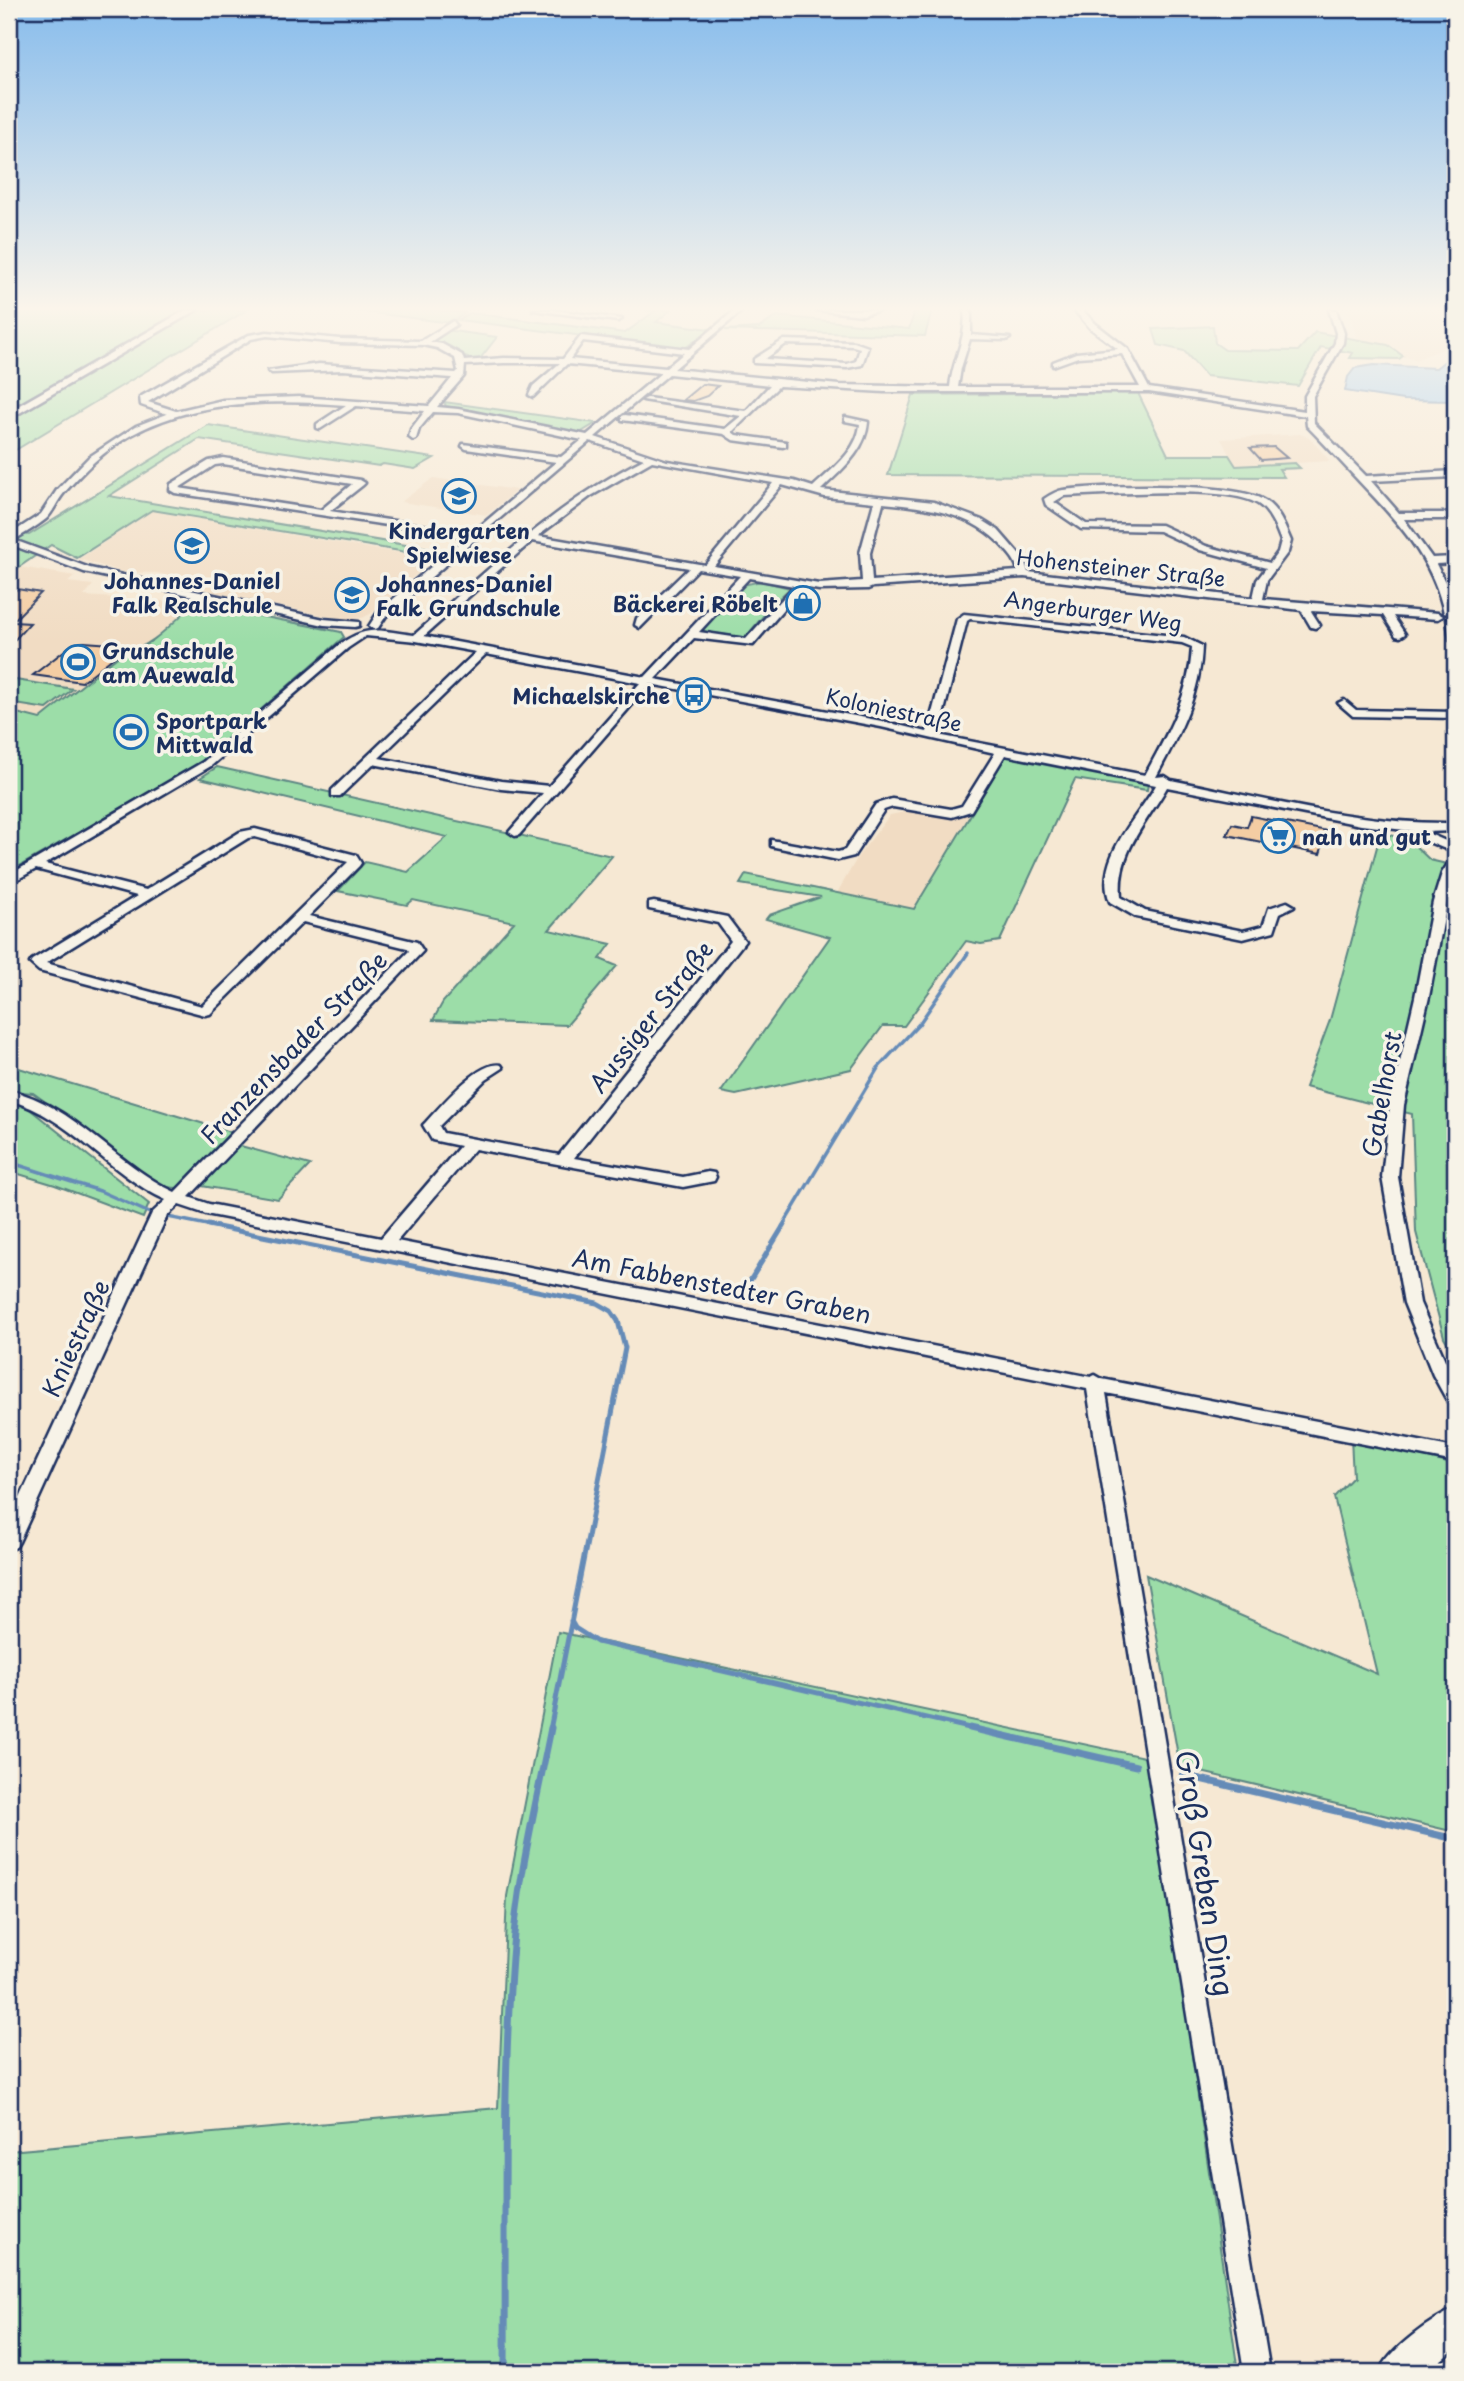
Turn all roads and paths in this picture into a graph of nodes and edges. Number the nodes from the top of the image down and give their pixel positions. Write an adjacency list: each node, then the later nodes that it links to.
1 (158, 421): 28 (street)
2 (327, 421): 10 (street)
3 (422, 421): 12 (street)
4 (502, 421): 13 (street)
5 (609, 421): 13 (street)
6 (648, 421): 11 (street)
7 (740, 421): 11 (street)
8 (859, 421): 21 (street)
9 (1310, 421): 19 (street)
10 (320, 426)
11 (727, 432): 14 (street)
12 (413, 437)
13 (589, 438): 16 (street); 17 (street)
14 (783, 444)
15 (466, 446): 16 (street)
16 (562, 460): 26 (street)
17 (650, 460): 20 (street); 27 (street)
18 (1455, 474): 19 (street)
19 (1362, 479): 24 (street)
20 (779, 482): 21 (street); 33 (street)
21 (814, 491): 22 (street)
22 (880, 498): 34 (street); 37 (street)
23 (322, 513): 23 (street); 26 (street)
24 (1397, 516): 25 (street); 29 (street)
25 (1455, 516)
26 (475, 536): 44 (street)
27 (532, 538): 32 (street); 47 (street)
28 (9, 540): 44 (street, Koloniestraße)
29 (1430, 561): 30 (street); 41 (street)
30 (1455, 561)
31 (1272, 566): 31 (street); 38 (street)
32 (695, 567): 33 (street); 42 (street)
33 (707, 569): 35 (street)
34 (1024, 574): 37 (street, Hohensteiner Straße); 38 (street, Hohensteiner Straße)
35 (746, 576): 36 (street, Hohensteiner Straße); 45 (street)
36 (800, 585): 37 (street, Hohensteiner Straße); 45 (street)
37 (868, 586)
38 (1258, 602): 39 (street, Hohensteiner Straße)
39 (1304, 607): 40 (street, Hohensteiner Straße); 43 (street)
40 (1387, 614): 41 (street, Hohensteiner Straße); 46 (street)
41 (1450, 617): 48 (street)
42 (640, 625)
43 (1315, 625)
44 (361, 629): 47 (street, Koloniestraße); 64 (street)
45 (691, 634): 50 (street)
46 (1400, 634)
47 (416, 638): 49 (street, Koloniestraße)
48 (1455, 640)
49 (483, 650): 50 (street, Koloniestraße); 55 (street)
50 (646, 682): 53 (street, Koloniestraße); 58 (street)
51 (1344, 703): 52 (street)
52 (1455, 715)
53 (932, 737): 54 (street, Koloniestraße); 56 (street, Angerburger Weg)
54 (1002, 751): 56 (street, Koloniestraße); 63 (street)
55 (371, 760): 58 (street); 59 (street)
56 (1150, 777): 57 (street, Koloniestraße)
57 (1165, 780): 62 (street, Koloniestraße); 69 (street)
58 (550, 790): 61 (street)
59 (335, 793)
60 (1455, 812): 62 (street)
61 (515, 832)
62 (1446, 836): 65 (street, Gabelhorst)
63 (775, 843)
64 (34, 865): 66 (street); 67 (street)
65 (1452, 867): 79 (street, Gabelhorst)
66 (9, 880)
67 (145, 894): 70 (street); 70 (street)
68 (654, 906): 74 (street, Aussiger Straße)
69 (1287, 906)
70 (302, 918): 76 (street, Franzensbader Straße)
71 (496, 1068): 73 (street)
72 (9, 1095): 76 (street, Am Fabbenstedter Graben)
73 (470, 1145): 74 (street); 77 (street)
74 (563, 1161): 75 (street)
75 (708, 1177)
76 (174, 1198): 77 (street, Am Fabbenstedter Graben); 81 (street, Kniestraße)
77 (384, 1245): 78 (street, Am Fabbenstedter Graben)
78 (1095, 1382): 80 (street, Am Fabbenstedter Graben); 83 (street, Groß Greben Ding)
79 (1455, 1399)
80 (1455, 1455)
81 (9, 1542)
82 (1455, 2327): 84 (street)
83 (1257, 2372)
84 (1398, 2372)

